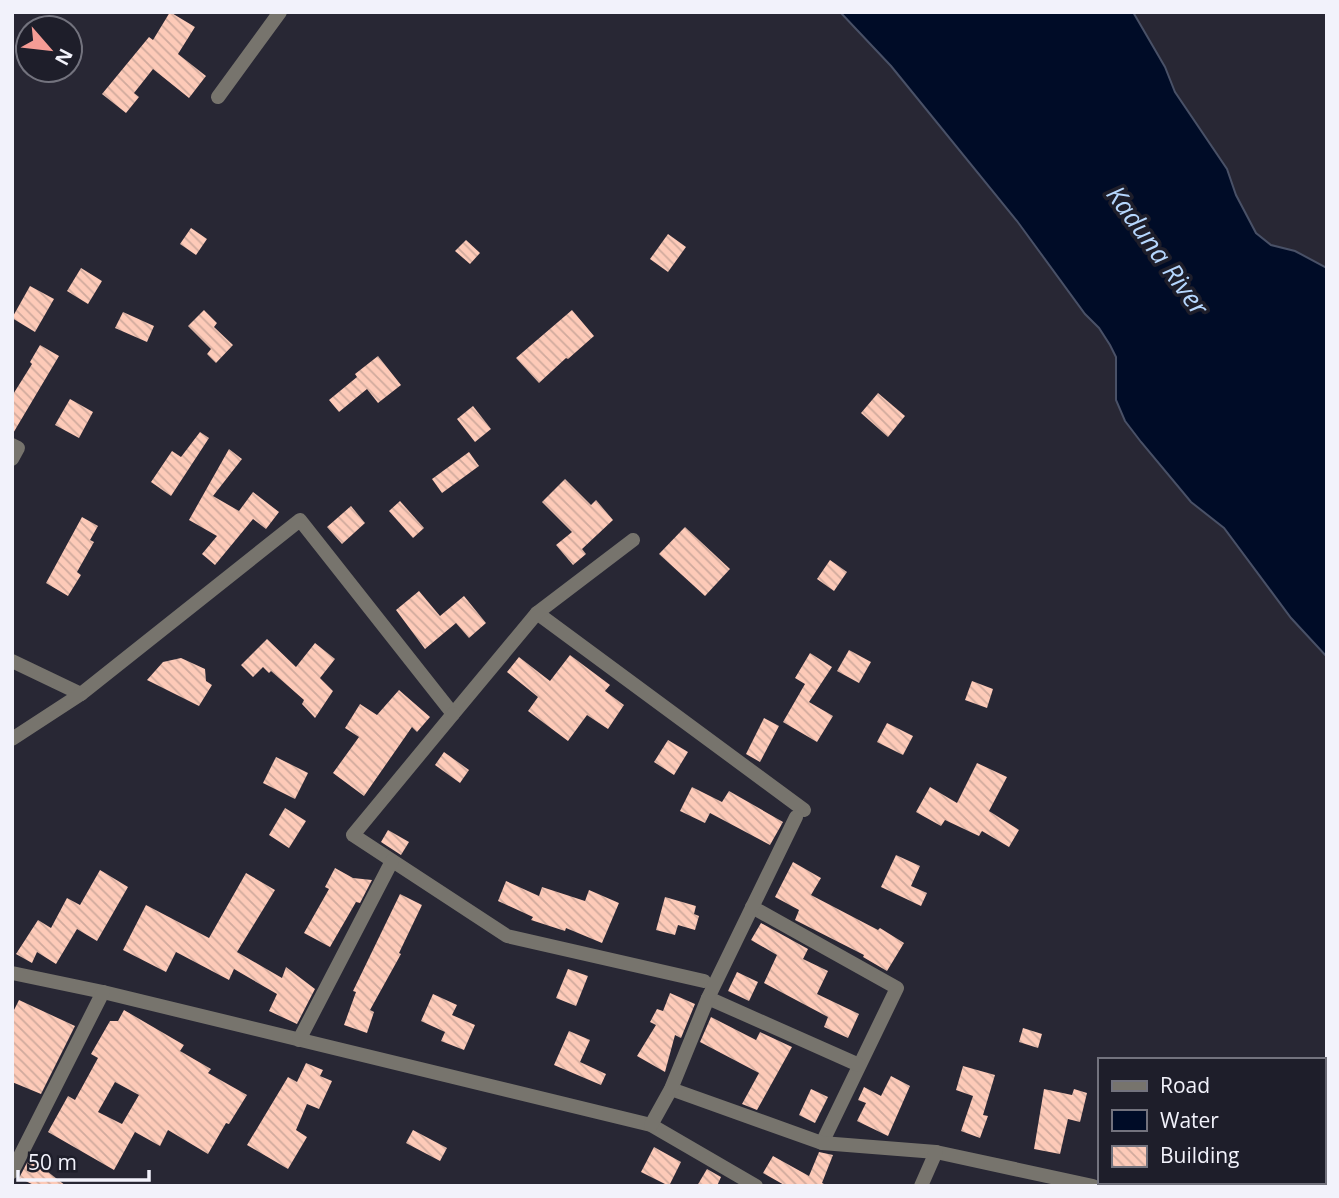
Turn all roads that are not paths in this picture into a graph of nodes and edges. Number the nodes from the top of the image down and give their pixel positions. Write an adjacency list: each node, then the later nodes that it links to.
1 (280, 12): 2 (street)
2 (218, 97)
3 (12, 445): 4 (street)
4 (12, 458)
5 (633, 540): 6 (street)
6 (537, 612): 9 (street); 12 (street)
7 (12, 661): 8 (street)
8 (81, 694): 9 (street); 10 (street)
9 (453, 715): 11 (street)
10 (12, 739)
11 (392, 860): 14 (street); 17 (street)
12 (752, 907): 16 (street); 18 (street)
13 (12, 973): 15 (street)
14 (704, 981)
15 (103, 992): 17 (street); 23 (street)
16 (708, 998): 18 (street); 19 (street)
17 (299, 1040): 20 (street)
18 (859, 1065): 21 (street)
19 (671, 1089): 20 (street); 21 (street)
20 (651, 1125): 24 (street)
21 (822, 1143): 22 (street)
22 (936, 1152): 25 (street); 26 (street)
23 (12, 1172)
24 (756, 1186)
25 (921, 1186)
26 (1093, 1186)

